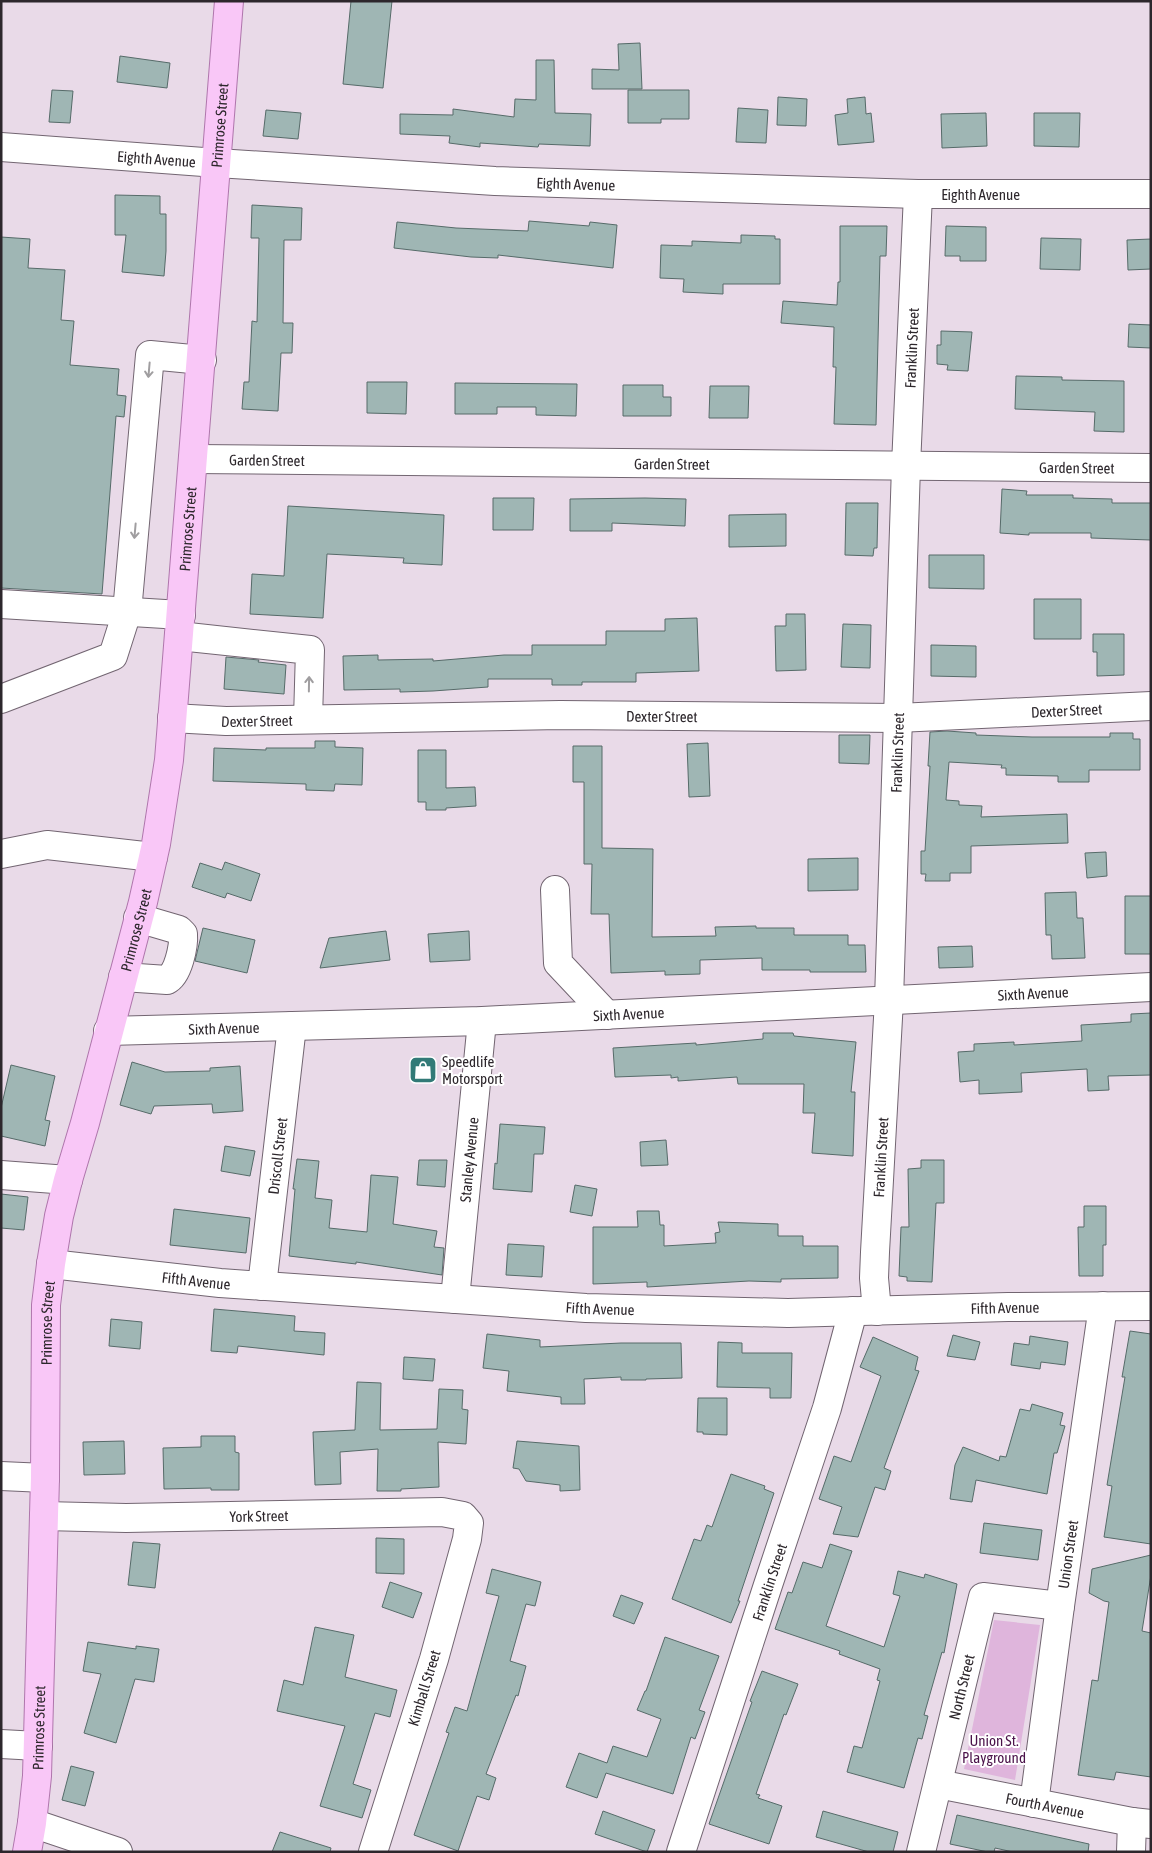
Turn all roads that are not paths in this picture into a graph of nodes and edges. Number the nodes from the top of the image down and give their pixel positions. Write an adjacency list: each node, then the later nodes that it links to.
1 (230, 1): 3 (main road, Primrose Street)
2 (1, 146): 3 (street, Eighth Avenue)
3 (217, 163): 4 (street, Eighth Avenue); 6 (main road, Primrose Street)
4 (918, 194): 5 (street, Eighth Avenue); 8 (street, Franklin Street)
5 (1151, 194)
6 (202, 360): 7 (main road, Primrose Street); 11 (street, one-way to 11)
7 (194, 459): 8 (street, Garden Street); 12 (main road, Primrose Street)
8 (906, 466): 9 (street, Garden Street); 16 (street, Franklin Street)
9 (1151, 468)
10 (1, 604): 11 (street)
11 (128, 612): 12 (street); 13 (street)
12 (180, 626): 15 (main road, Primrose Street); 17 (street, one-way to 12)
13 (1, 699)
14 (1151, 706): 16 (street, Dexter Street)
15 (172, 718): 17 (street, Dexter Street); 19 (main road, Primrose Street)
16 (898, 718): 17 (street, Dexter Street); 24 (street, Franklin Street)
17 (308, 719)
18 (1, 854): 19 (street)
19 (153, 857): 21 (main road, Primrose Street)
20 (555, 890): 25 (street)
21 (138, 918): 22 (main road, Primrose Street); 22 (street)
22 (123, 976): 28 (main road, Primrose Street)
23 (1151, 987): 24 (street, Sixth Avenue)
24 (890, 1000): 25 (street, Sixth Avenue); 36 (street, Franklin Street)
25 (607, 1015): 26 (street, Sixth Avenue)
26 (482, 1021): 27 (street, Sixth Avenue); 33 (street, Stanley Avenue)
27 (292, 1026): 28 (street, Sixth Avenue); 32 (street, Driscoll Street)
28 (108, 1031): 30 (main road, Primrose Street)
29 (1, 1175): 30 (street)
30 (68, 1180): 31 (main road, Primrose Street)
31 (51, 1264): 32 (street, Fifth Avenue); 38 (main road, Primrose Street)
32 (262, 1286): 33 (street, Fifth Avenue)
33 (455, 1299): 36 (street, Fifth Avenue)
34 (1103, 1306): 35 (street, Fifth Avenue); 36 (street, Fifth Avenue); 41 (street, Union Street)
35 (1151, 1306)
36 (865, 1311): 51 (street, Franklin Street)
37 (1, 1476): 38 (street)
38 (45, 1478): 39 (main road, Primrose Street)
39 (44, 1516): 40 (street, York Street); 43 (main road, Primrose Street)
40 (469, 1523): 50 (street, Kimball Street)
41 (1060, 1606): 44 (street, North Street); 45 (street, Union Street)
42 (1, 1744): 43 (street)
43 (38, 1746): 46 (main road, Primrose Street)
44 (938, 1784): 45 (street, Fourth Avenue); 52 (street, North Street)
45 (1034, 1803): 47 (street, Fourth Avenue)
46 (32, 1823): 48 (main road, Primrose Street); 49 (street)
47 (1141, 1823): 53 (street)
48 (27, 1852)
49 (118, 1852)
50 (373, 1852)
51 (682, 1852)
52 (921, 1852)
53 (1131, 1852)

